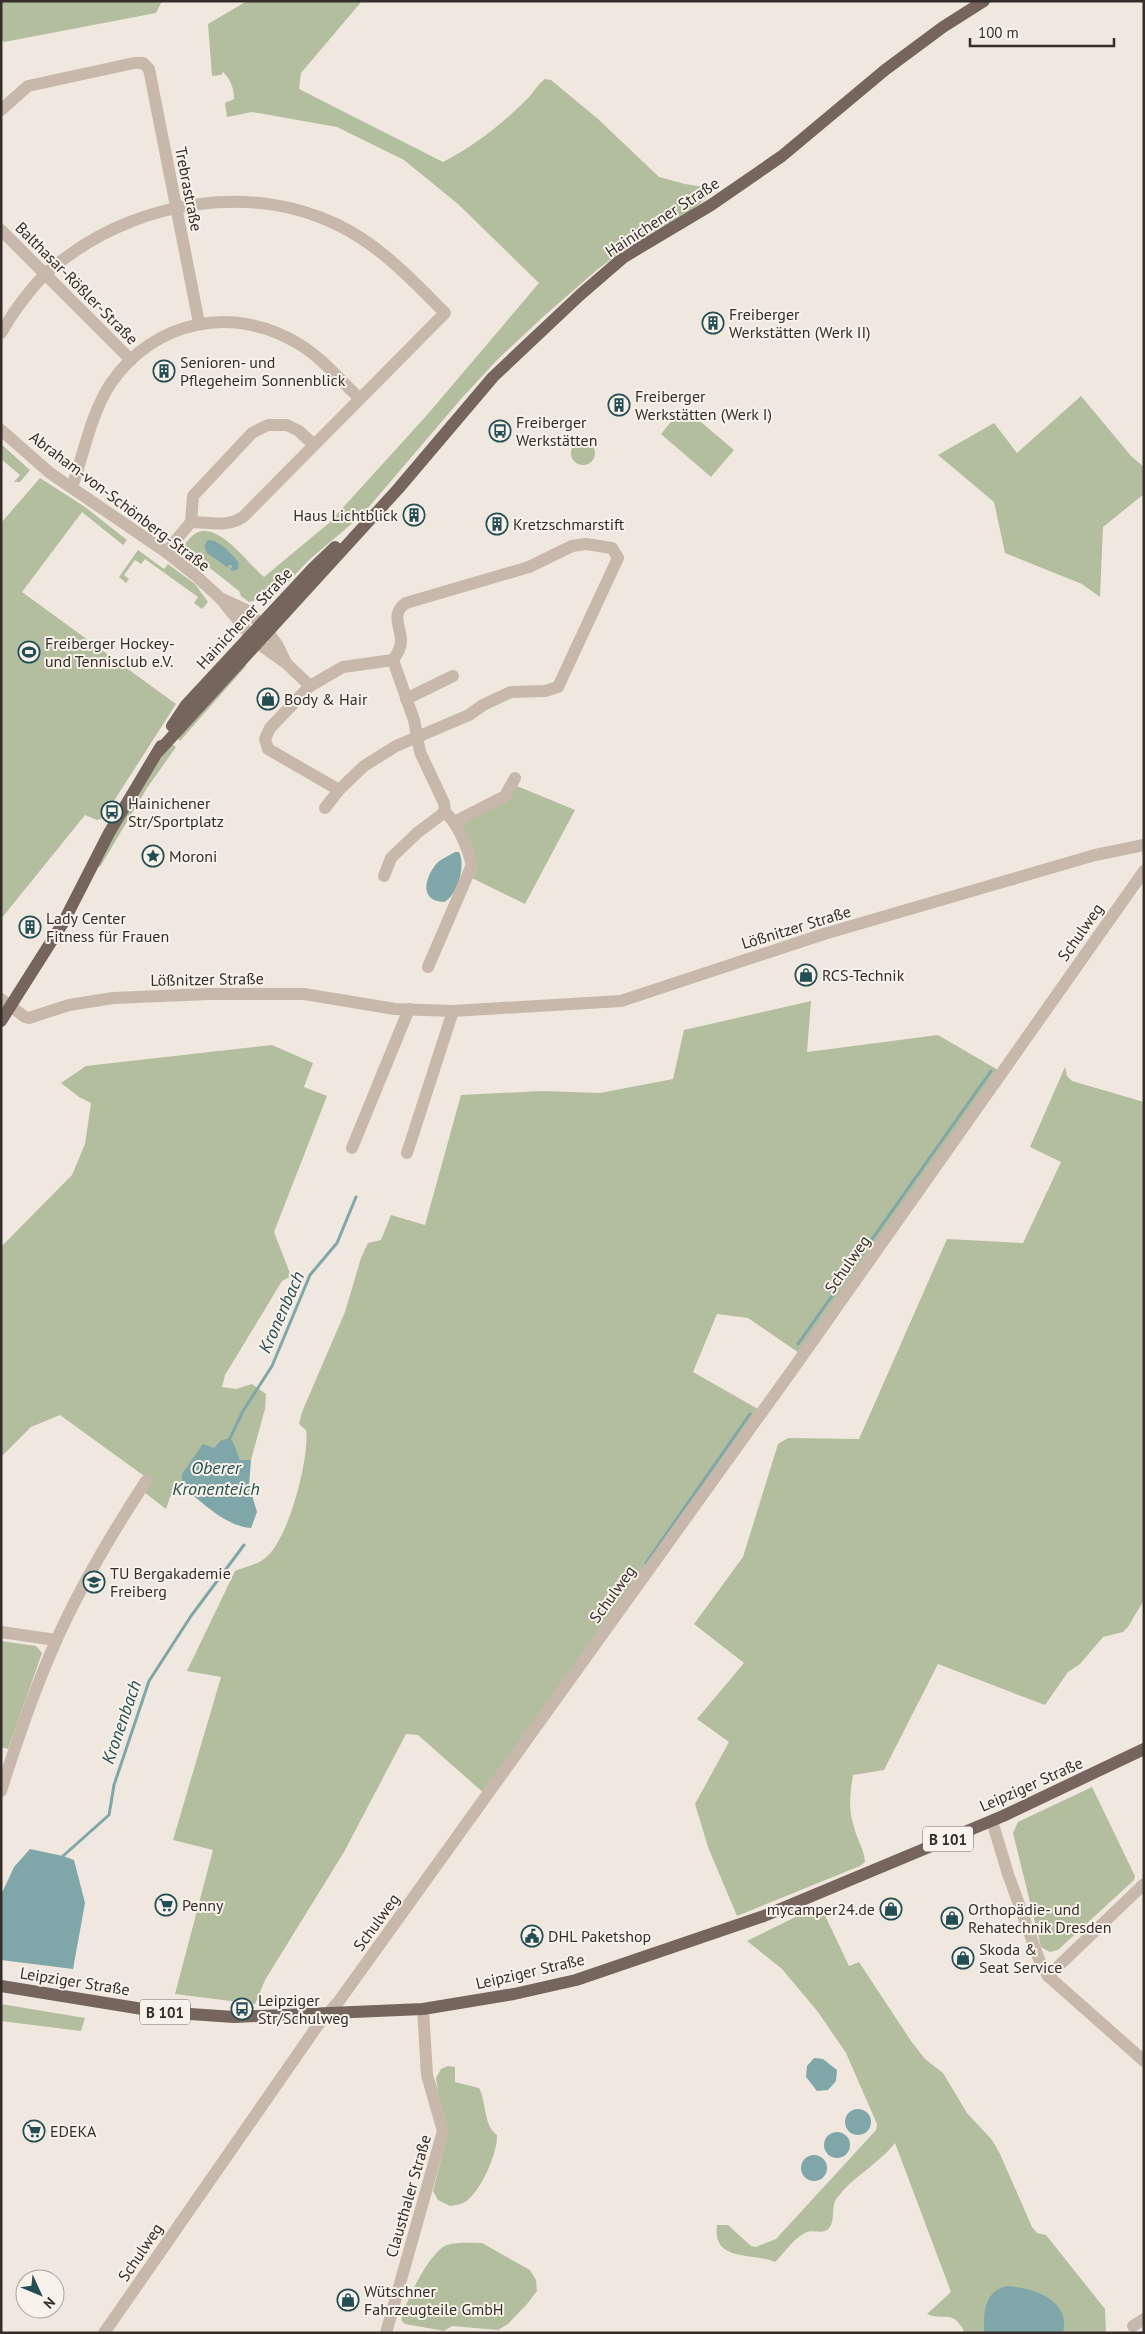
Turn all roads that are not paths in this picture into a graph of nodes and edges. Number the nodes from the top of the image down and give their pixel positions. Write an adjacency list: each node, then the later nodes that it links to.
1 (984, 1): 16 (main road, Hainichener Straße)
2 (1, 110): 3 (street, Trebrastraße)
3 (176, 208): 5 (street); 6 (street, Trebrastraße); 9 (street)
4 (1, 230): 5 (street, Balthasar-Rößler-Straße)
5 (45, 274): 7 (street); 8 (street, Balthasar-Rößler-Straße)
6 (199, 323): 8 (street); 9 (street)
7 (1, 333)
8 (131, 360): 12 (street)
9 (359, 398): 11 (street)
10 (1, 430): 12 (street, Abraham-von-Schönberg-Straße)
11 (314, 444): 13 (street); 13 (street)
12 (72, 487): 14 (street, Abraham-von-Schönberg-Straße)
13 (191, 522): 14 (street)
14 (166, 552): 15 (street, Abraham-von-Schönberg-Straße)
15 (220, 598): 16 (street, Abraham-von-Schönberg-Straße); 17 (street, Abraham-von-Schönberg-Straße)
16 (264, 628): 17 (main road, Hainichener Straße); 19 (street, Abraham-von-Schönberg-Straße)
17 (254, 639): 19 (street, Abraham-von-Schönberg-Straße); 33 (main road, Hainichener Straße)
18 (394, 660): 21 (street); 22 (street); 23 (street)
19 (286, 663): 21 (street)
20 (453, 676): 22 (street)
21 (310, 686): 25 (street)
22 (406, 699): 23 (street)
23 (415, 737): 25 (street); 27 (street)
24 (515, 778): 28 (street)
25 (339, 790): 26 (street)
26 (325, 808)
27 (445, 812): 28 (street); 31 (street)
28 (454, 822): 32 (street)
29 (1144, 845): 35 (street, Lößnitzer Straße)
30 (1144, 871): 49 (street, Schulweg)
31 (384, 876)
32 (428, 967)
33 (6, 1003): 34 (street, Lößnitzer Straße); 36 (main road, Hainichener Straße)
34 (409, 1009): 35 (street, Lößnitzer Straße); 37 (street)
35 (453, 1011): 38 (street)
36 (1, 1021)
37 (352, 1148)
38 (406, 1153)
39 (146, 1481): 41 (street)
40 (1, 1632): 41 (street)
41 (56, 1640): 43 (street)
42 (1144, 1749): 44 (main road, Leipziger Straße / B 101)
43 (1, 1792)
44 (992, 1821): 46 (street); 48 (main road, Leipziger Straße / B 101)
45 (1144, 1884): 46 (street)
46 (1048, 1976): 50 (street)
47 (1, 1986): 49 (main road, Leipziger Straße / B 101)
48 (423, 2009): 49 (main road, Leipziger Straße / B 101); 52 (street, Clausthaler Straße)
49 (330, 2012): 51 (street, Schulweg)
50 (1144, 2061)
51 (104, 2333)
52 (386, 2333)

